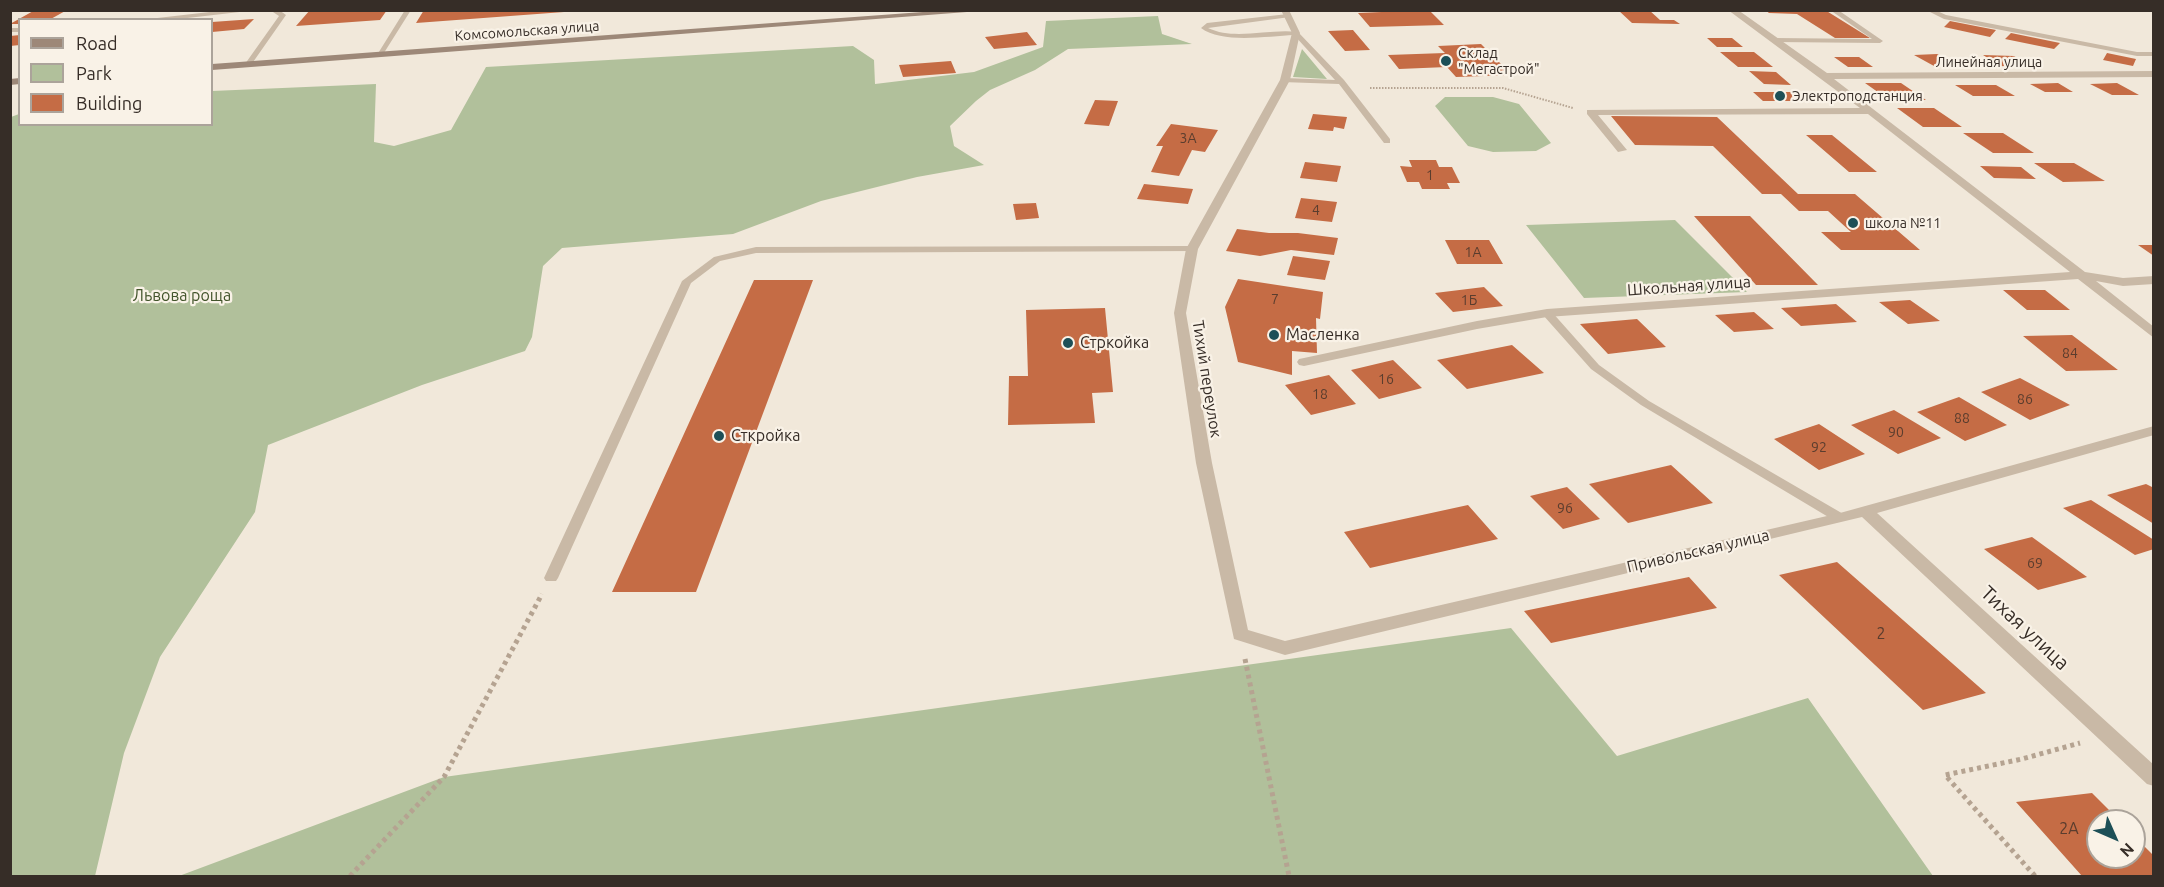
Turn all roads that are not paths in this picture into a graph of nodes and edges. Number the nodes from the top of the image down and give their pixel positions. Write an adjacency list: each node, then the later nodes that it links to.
1 (254, 10): 9 (lane)
2 (273, 10): 14 (lane)
3 (408, 10): 13 (lane)
4 (989, 10): 13 (main road, Комсомольская улица)
5 (1732, 10): 11 (street, Школьная улица)
6 (1833, 10): 11 (lane)
7 (1929, 10): 12 (lane)
8 (1286, 13): 10 (street); 10 (lane)
9 (165, 18)
10 (1296, 33): 18 (street, Тихий переулок); 19 (lane)
11 (1775, 40): 17 (street, Школьная улица)
12 (2154, 54)
13 (380, 55): 14 (main road, Комсомольская улица)
14 (249, 64): 15 (main road, Комсомольская улица)
15 (213, 67)
16 (2152, 75): 17 (street, Линейная улица)
17 (1825, 76): 20 (street, Школьная улица)
18 (1285, 81): 19 (lane); 23 (street, Тихий переулок)
19 (1343, 85): 21 (lane)
20 (1869, 111): 22 (street); 24 (street, Школьная улица)
21 (1388, 141)
22 (1622, 150)
23 (1192, 249): 32 (lane); 33 (street, Тихий переулок)
24 (2081, 274): 25 (street, Школьная улица); 26 (street, Школьная улица); 27 (street, Школьная улица)
25 (2154, 280)
26 (1547, 313): 28 (street, Школьная улица); 31 (lane)
27 (2154, 334)
28 (1304, 362)
29 (2154, 430): 30 (street, Привольская улица)
30 (1865, 511): 31 (street, Привольская улица); 34 (street, Тихая улица)
31 (1840, 518): 33 (street, Привольская улица)
32 (551, 578)
33 (1240, 634)
34 (2154, 778)

